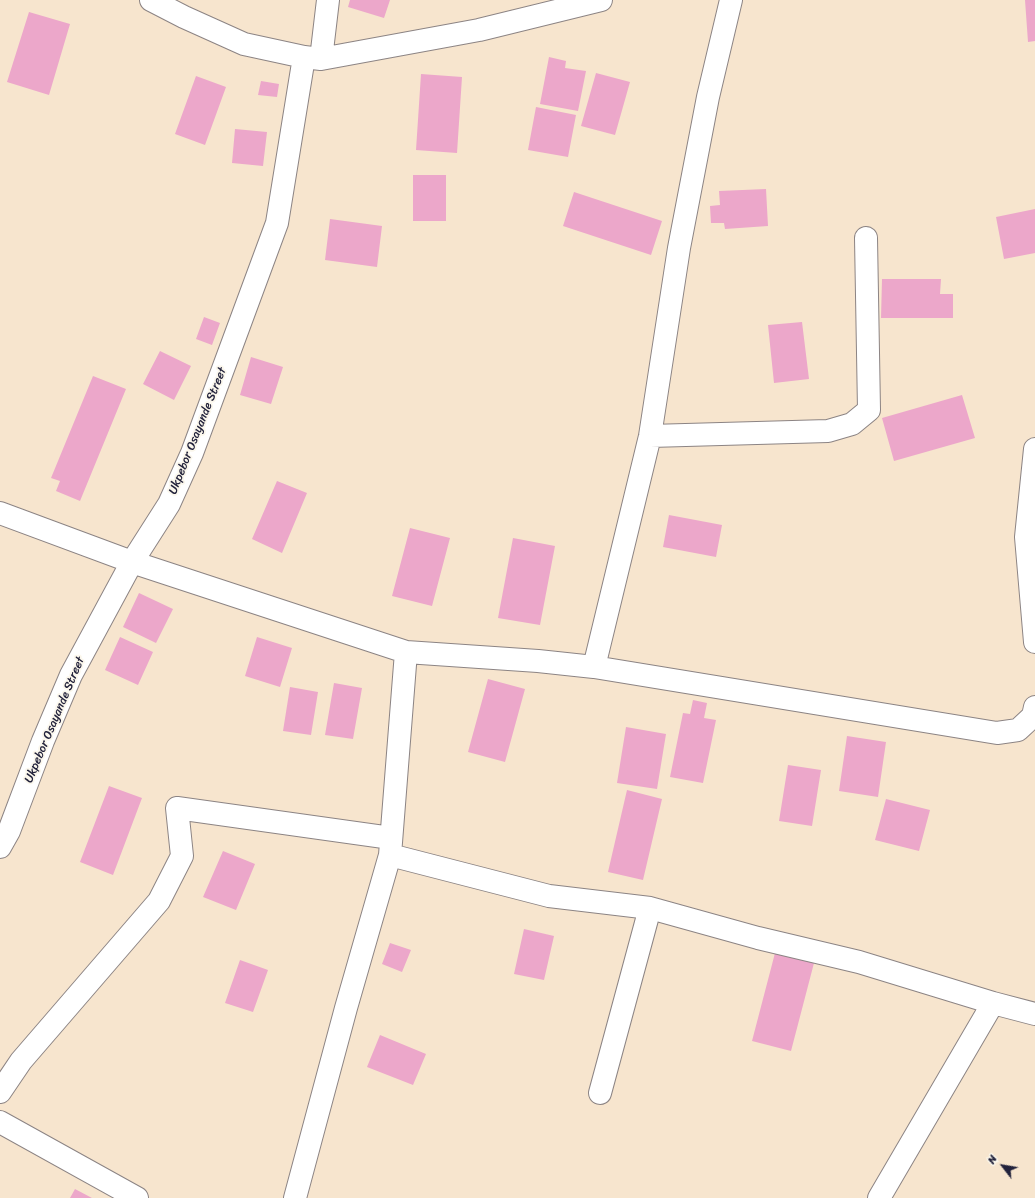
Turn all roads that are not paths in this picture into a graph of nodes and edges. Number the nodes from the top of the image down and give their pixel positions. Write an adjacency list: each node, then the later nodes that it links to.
1 (150, 0): 5 (street)
2 (328, 0): 5 (street, Ukpebor Osayande Street)
3 (601, 0): 5 (street)
4 (731, 0): 7 (street)
5 (312, 58): 10 (street, Ukpebor Osayande Street)
6 (866, 238): 7 (street)
7 (650, 436): 13 (street)
8 (1035, 449): 11 (street)
9 (0, 513): 10 (street)
10 (132, 562): 12 (street); 16 (street, Ukpebor Osayande Street)
11 (1035, 642)
12 (406, 652): 13 (street); 15 (street)
13 (594, 667): 14 (street)
14 (1035, 707)
15 (391, 846): 17 (street); 20 (street); 24 (street)
16 (0, 847)
17 (650, 908): 18 (street); 21 (street)
18 (993, 1003): 19 (street); 25 (street)
19 (1035, 1014)
20 (0, 1092)
21 (600, 1093)
22 (0, 1122): 23 (street)
23 (137, 1198)
24 (295, 1198)
25 (879, 1198)

